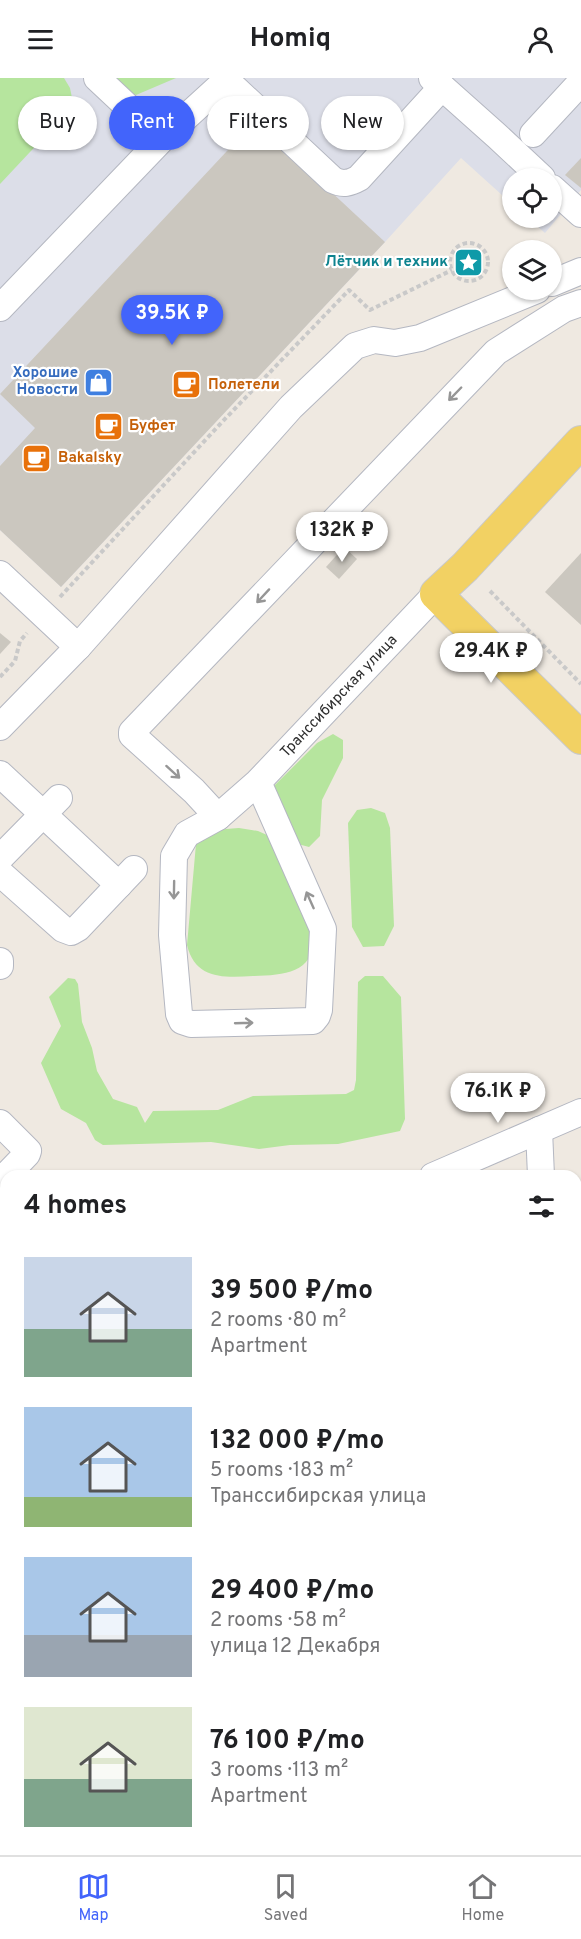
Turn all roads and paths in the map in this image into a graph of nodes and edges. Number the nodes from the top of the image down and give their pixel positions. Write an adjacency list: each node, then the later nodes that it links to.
1 (98, 78): 5 (street)
2 (227, 79): 4 (street); 6 (street)
3 (581, 82): 7 (street)
4 (437, 83): 10 (street)
5 (117, 96)
6 (195, 109)
7 (568, 111): 8 (street)
8 (533, 134)
9 (152, 150): 18 (street)
10 (531, 168)
11 (562, 197): 12 (street)
12 (581, 214)
13 (452, 270): 13 (path); 25 (path)
14 (581, 271): 15 (street)
15 (562, 279)
16 (513, 300): 27 (street)
17 (581, 303): 20 (street)
18 (0, 308)
19 (581, 321): 20 (street)
20 (496, 352): 35 (street, one-way to 35)
21 (581, 442): 24 (main road, Транссибирская улица)
22 (0, 574): 27 (street)
23 (490, 591): 29 (path)
24 (436, 594): 31 (main road); 33 (street, Транссибирская улица)
25 (54, 604)
26 (28, 633): 28 (path)
27 (78, 647): 30 (street)
28 (0, 677)
29 (581, 684)
30 (0, 727)
31 (581, 738)
32 (0, 774): 34 (street)
33 (258, 782): 35 (street, Транссибирская улица); 35 (street, Транссибирская улица, one-way to 33)
34 (51, 807): 36 (street); 37 (street)
35 (218, 817)
36 (0, 858)
37 (0, 873)
38 (0, 961): 39 (street)
39 (0, 966)
40 (581, 1112): 42 (street)
41 (0, 1123): 43 (street)
42 (539, 1130): 44 (street); 45 (street)
43 (14, 1170)
44 (447, 1170)
45 (541, 1170)

